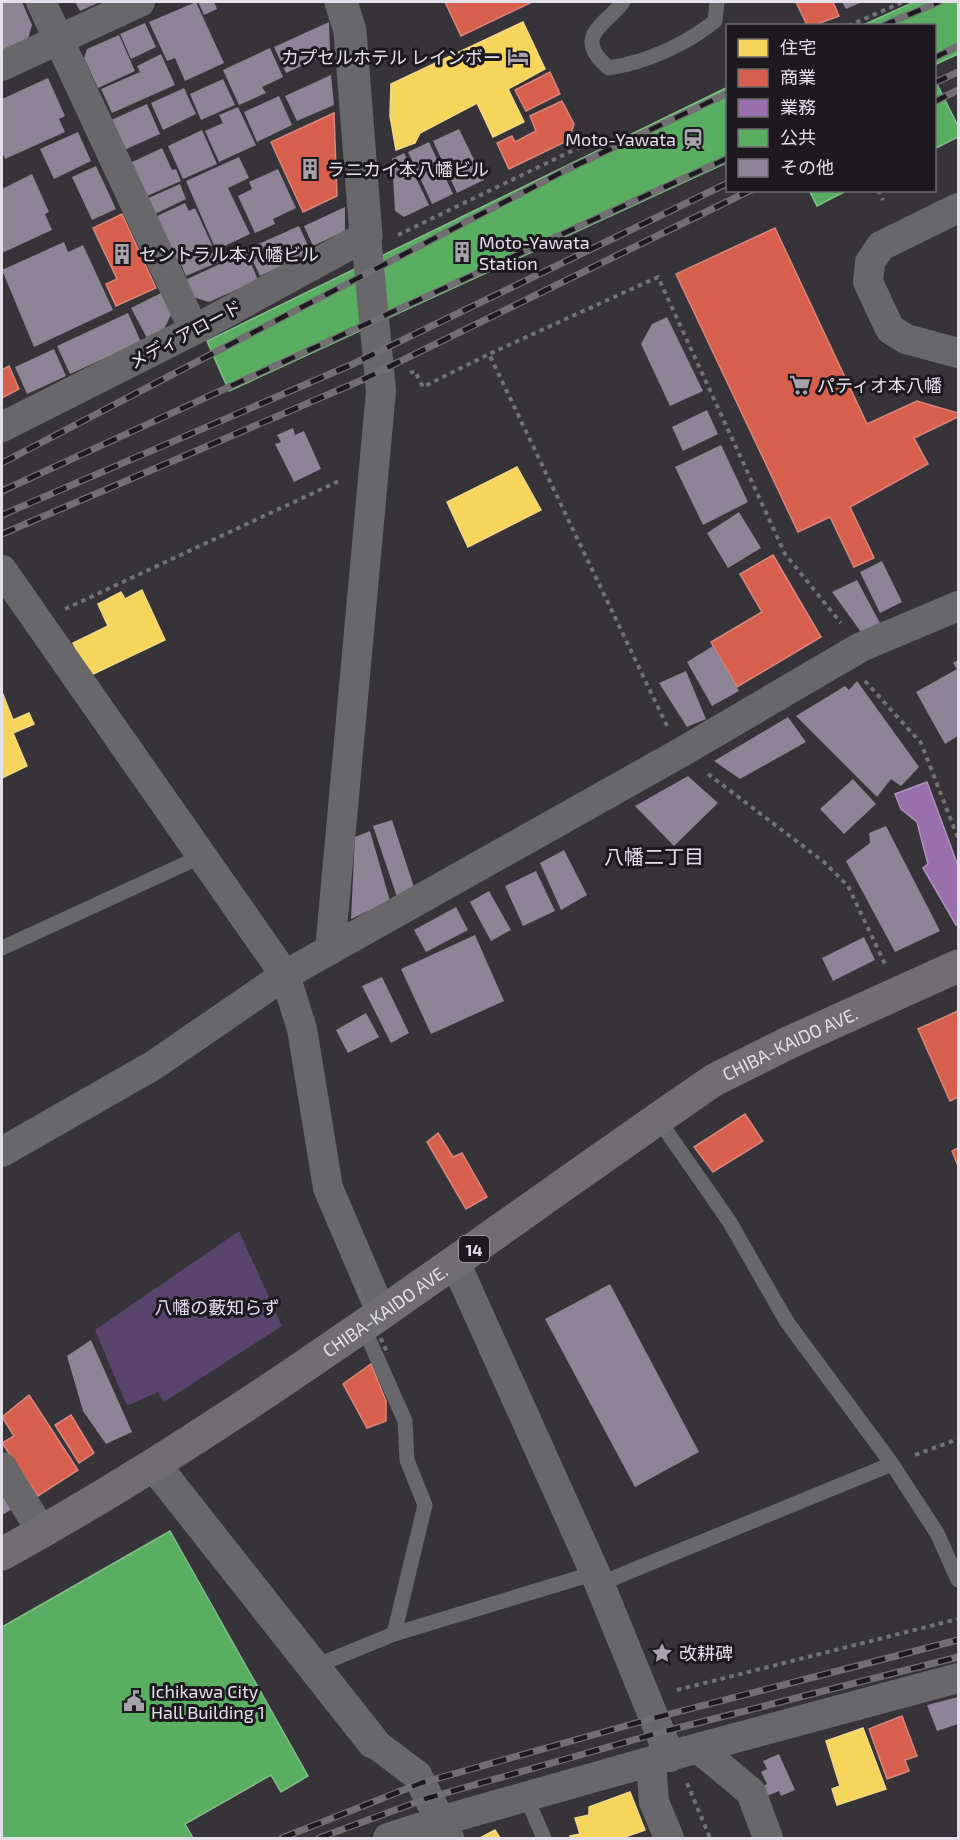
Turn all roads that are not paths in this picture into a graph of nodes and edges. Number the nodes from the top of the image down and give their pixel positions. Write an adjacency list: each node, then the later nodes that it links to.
1 (41, 2): 6 (street)
2 (140, 2): 6 (street)
3 (342, 2): 9 (street)
4 (622, 2): 5 (lane)
5 (717, 2)
6 (58, 38): 7 (street); 10 (street)
7 (2, 66)
8 (958, 208): 11 (street)
9 (366, 243): 10 (street, メディアロード); 17 (street)
10 (194, 330): 12 (street, メディアロード)
11 (958, 353)
12 (2, 427)
13 (5, 575): 15 (street)
14 (958, 606): 17 (street)
15 (202, 856): 16 (lane); 19 (street)
16 (2, 948)
17 (330, 950): 19 (street)
18 (958, 966): 20 (highway, CHIBA-KAIDO AVE. / 14)
19 (285, 975): 21 (street); 23 (street)
20 (658, 1119): 22 (highway, CHIBA-KAIDO AVE. / 14); 24 (lane)
21 (2, 1152)
22 (455, 1262): 23 (highway, CHIBA-KAIDO AVE. / 14); 29 (street)
23 (372, 1319): 25 (highway, CHIBA-KAIDO AVE. / 14); 31 (lane)
24 (892, 1464): 29 (lane); 30 (lane)
25 (155, 1466): 27 (highway, CHIBA-KAIDO AVE. / 14); 32 (street)
26 (2, 1467): 27 (street)
27 (42, 1532): 28 (highway, CHIBA-KAIDO AVE. / 14)
28 (2, 1554)
29 (597, 1579): 31 (lane); 35 (street)
30 (958, 1580)
31 (394, 1634): 32 (lane)
32 (313, 1667): 34 (street)
33 (958, 1678): 35 (street)
34 (373, 1742): 37 (street)
35 (673, 1756): 36 (street); 40 (street); 41 (street)
36 (526, 1797): 37 (street); 39 (lane)
37 (445, 1830): 38 (street)
38 (388, 1839)
39 (544, 1839)
40 (669, 1839)
41 (768, 1839)

